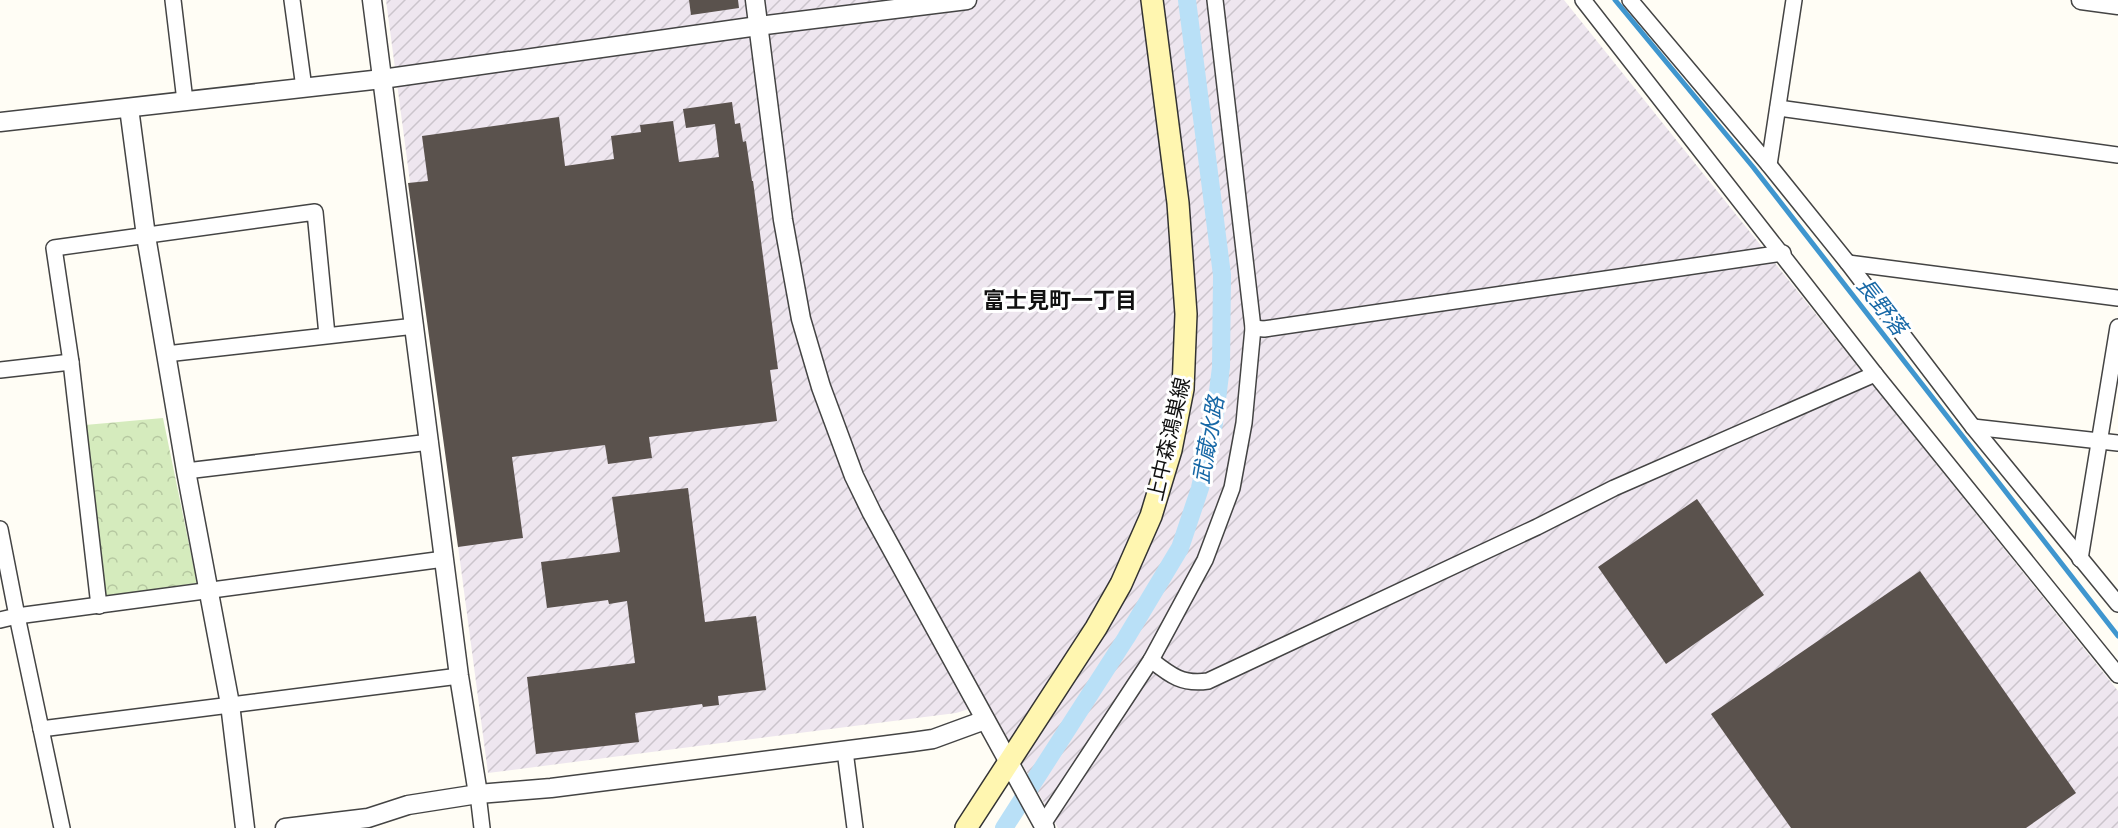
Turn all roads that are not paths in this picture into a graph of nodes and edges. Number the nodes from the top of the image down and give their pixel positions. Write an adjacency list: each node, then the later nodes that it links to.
1 (173, 0): 16 (street)
2 (292, 0): 15 (street)
3 (372, 0): 14 (street)
4 (755, 0): 13 (street)
5 (967, 0): 13 (street)
6 (1152, 0): 55 (main road, 上中森鴻巣線)
7 (1215, 0): 28 (street)
8 (1583, 0): 23 (street)
9 (1630, 0): 21 (street)
10 (1794, 0): 18 (street)
11 (2081, 0): 12 (street)
12 (2118, 5)
13 (758, 26): 14 (street); 52 (street)
14 (382, 79): 15 (street); 26 (street)
15 (304, 88): 16 (street)
16 (185, 101): 17 (street)
17 (129, 108): 19 (street); 22 (street)
18 (1778, 108): 20 (street); 21 (street)
19 (0, 122)
20 (2118, 155)
21 (1769, 165): 24 (street)
22 (146, 236): 29 (street); 30 (street); 31 (street)
23 (1783, 253): 28 (street); 33 (street)
24 (1848, 263): 25 (street); 34 (street)
25 (2118, 298)
26 (415, 326): 29 (street); 36 (street)
27 (2118, 327): 35 (street)
28 (1253, 328): 48 (street)
29 (327, 335): 30 (street)
30 (166, 354): 38 (street)
31 (71, 362): 32 (street); 45 (street)
32 (0, 370)
33 (1875, 374): 48 (street); 49 (street)
34 (1973, 427): 35 (street); 41 (street)
35 (2101, 441): 37 (street); 41 (street)
36 (430, 442): 38 (street); 40 (street)
37 (2118, 443)
38 (186, 471): 43 (street)
39 (0, 529): 46 (street)
40 (444, 559): 43 (street); 50 (street)
41 (2080, 559): 42 (street)
42 (2110, 586): 44 (street)
43 (209, 590): 45 (street); 51 (street)
44 (2118, 604)
45 (99, 606): 46 (street)
46 (17, 616): 47 (street); 53 (street)
47 (0, 620)
48 (1151, 660): 57 (street)
49 (2118, 675)
50 (459, 676): 51 (street); 56 (street)
51 (230, 704): 53 (street); 59 (street)
52 (986, 720): 54 (street); 55 (street)
53 (42, 729): 58 (street)
54 (845, 751): 56 (street); 62 (street)
55 (1014, 770): 57 (street); 63 (main road, 上中森鴻巣線)
56 (478, 794): 60 (street); 61 (street)
57 (1041, 821)
58 (62, 828)
59 (245, 828)
60 (285, 828)
61 (482, 828)
62 (855, 828)
63 (966, 828)

